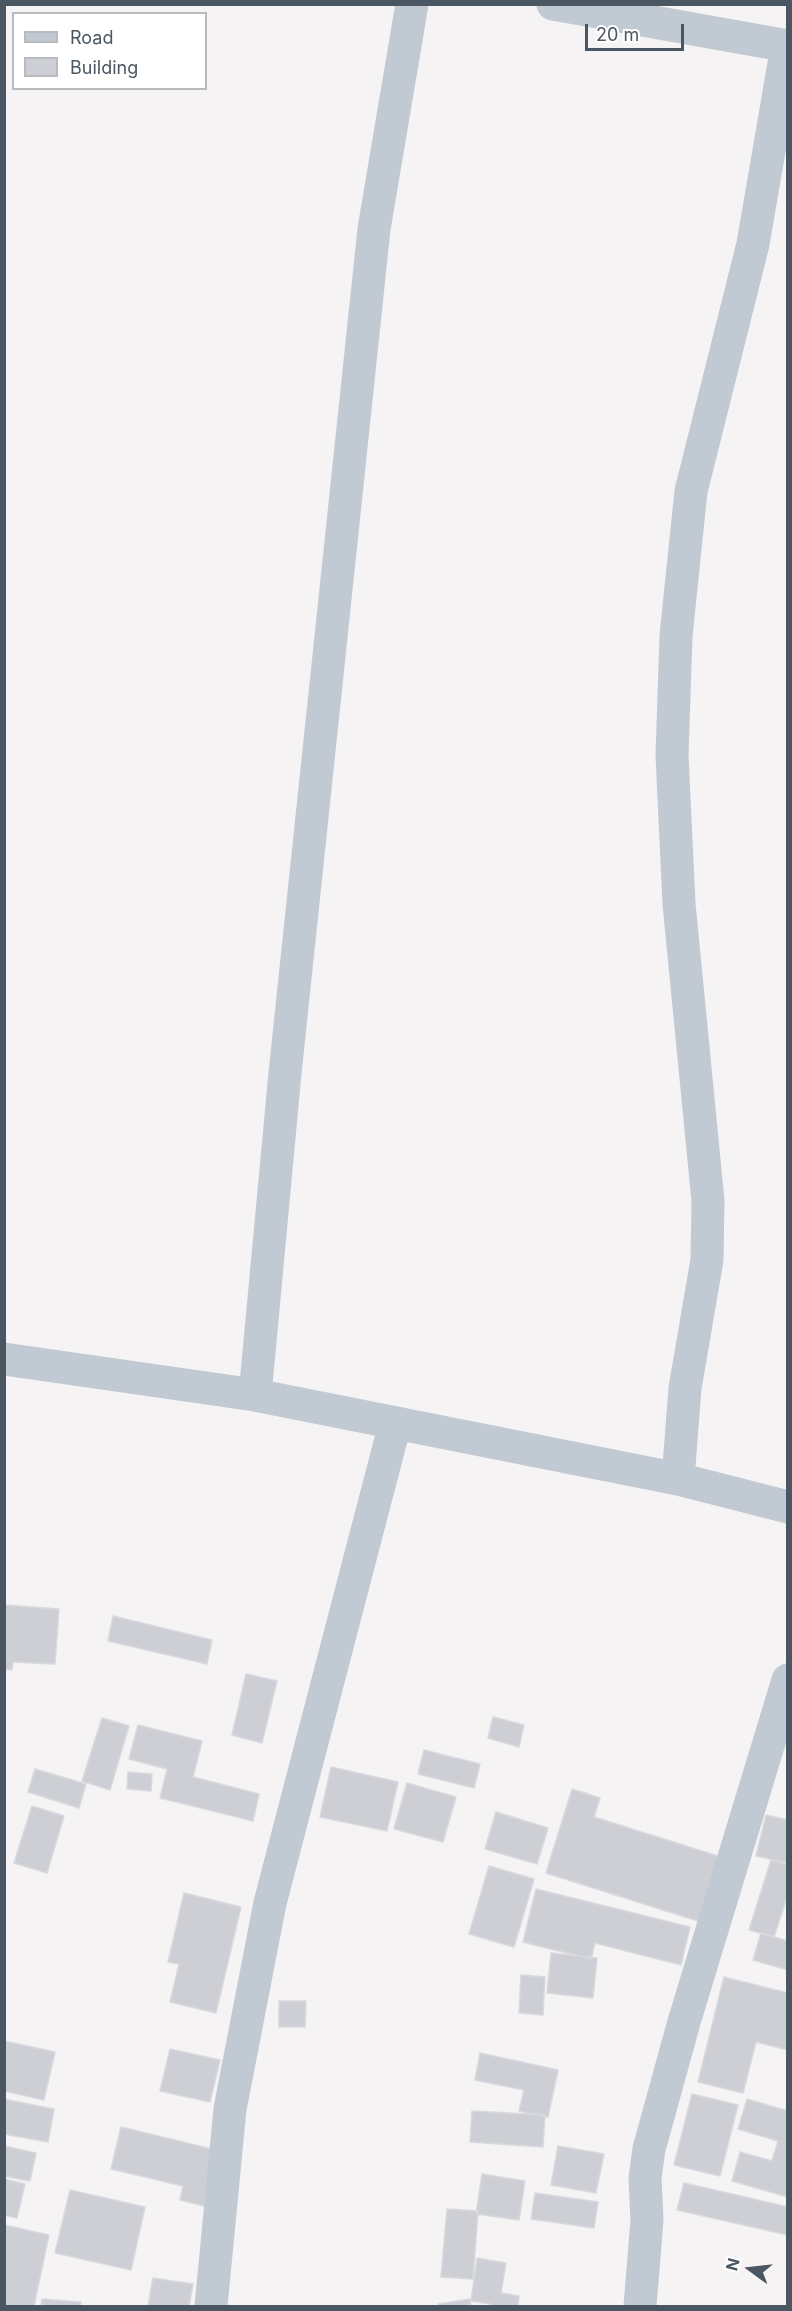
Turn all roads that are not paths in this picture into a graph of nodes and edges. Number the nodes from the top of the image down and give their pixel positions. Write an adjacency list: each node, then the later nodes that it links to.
1 (412, 4): 6 (street)
2 (553, 4): 3 (street)
3 (624, 11): 4 (street)
4 (787, 46): 8 (street)
5 (4, 1359): 6 (street)
6 (255, 1395): 7 (street)
7 (395, 1424): 8 (street); 11 (street)
8 (678, 1479): 9 (street)
9 (788, 1507)
10 (788, 1680): 12 (street)
11 (211, 2307)
12 (640, 2307)

